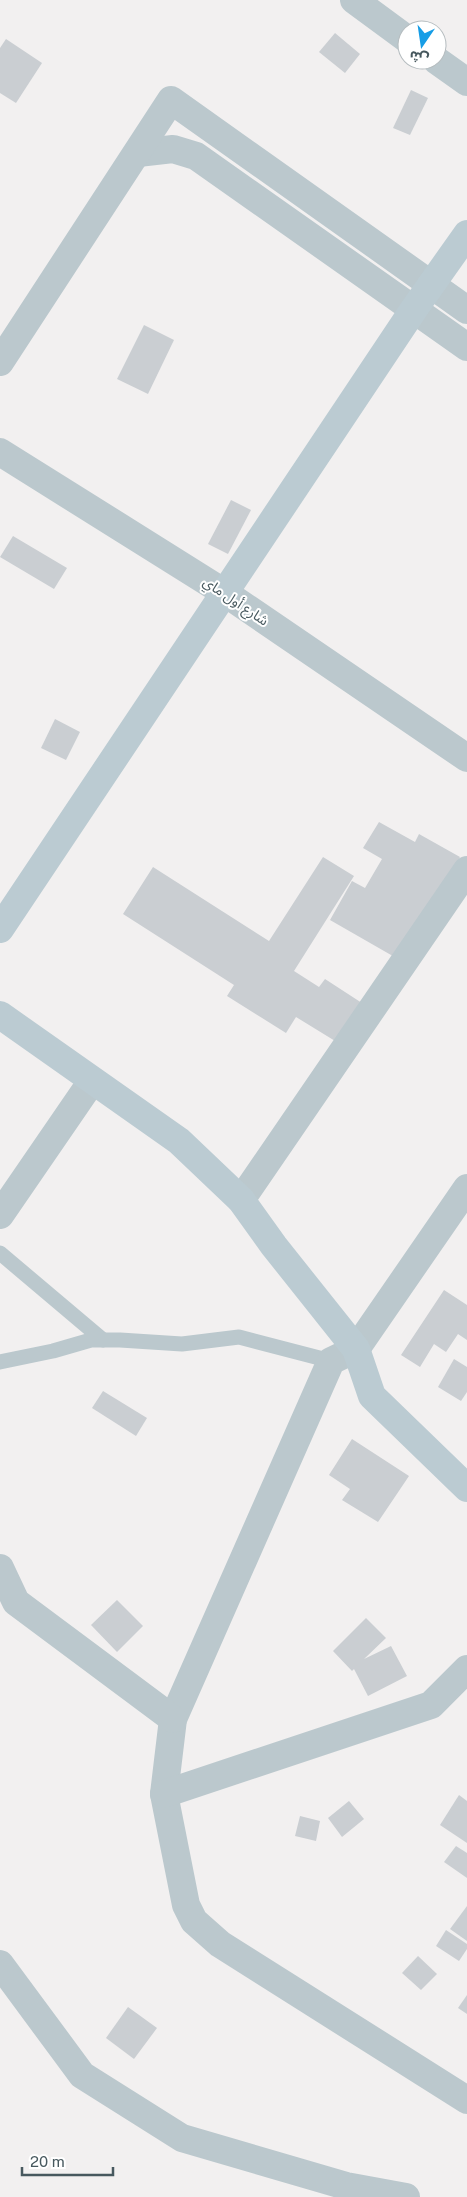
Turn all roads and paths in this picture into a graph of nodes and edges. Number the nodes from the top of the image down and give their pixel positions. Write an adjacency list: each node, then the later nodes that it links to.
1 (354, 0): 2 (street)
2 (397, 32)
3 (447, 68): 4 (street)
4 (467, 82)
5 (138, 153): 7 (street); 8 (street); 11 (street)
6 (467, 234): 7 (street)
7 (431, 285): 8 (street); 9 (street)
8 (414, 310): 10 (street); 13 (street)
9 (467, 310)
10 (467, 347)
11 (0, 362)
12 (0, 452): 13 (street, شارع أول ماي)
13 (225, 592): 14 (street, شارع أول ماي); 16 (street)
14 (467, 758)
15 (467, 870): 20 (street)
16 (0, 929)
17 (0, 1016): 18 (street)
18 (92, 1081): 20 (street); 21 (street)
19 (467, 1188): 24 (street)
20 (241, 1200): 24 (street)
21 (0, 1215)
22 (0, 1253): 23 (lane)
23 (102, 1340): 25 (lane); 26 (lane)
24 (356, 1349): 25 (street); 27 (street)
25 (331, 1361): 30 (street)
26 (0, 1362)
27 (467, 1488)
28 (0, 1568): 30 (street)
29 (467, 1669): 31 (street)
30 (173, 1719): 31 (street)
31 (164, 1794): 33 (street)
32 (0, 1964): 34 (street)
33 (467, 2100)
34 (406, 2197)

